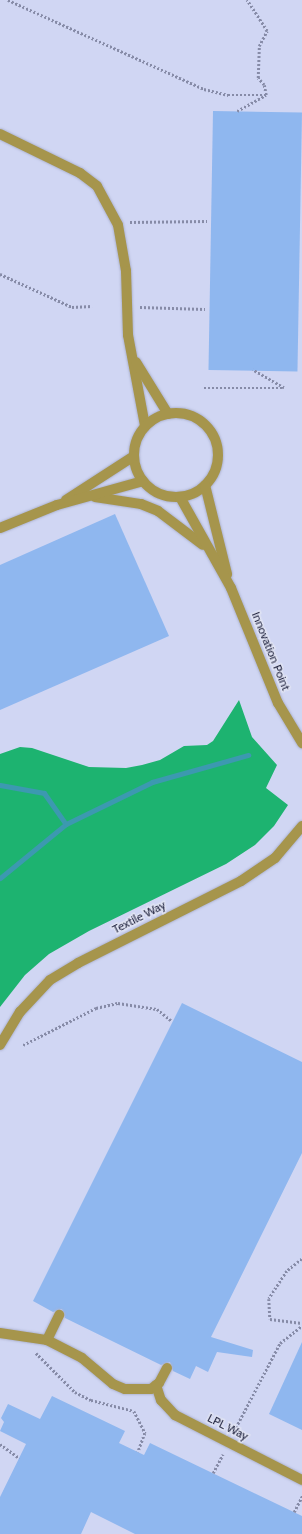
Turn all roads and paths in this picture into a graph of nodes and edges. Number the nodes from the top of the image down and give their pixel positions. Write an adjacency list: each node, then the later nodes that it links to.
1 (8, 0): 3 (path)
2 (247, 0): 3 (path)
3 (266, 96): 4 (path)
4 (237, 111)
5 (0, 134): 7 (street)
6 (207, 221): 7 (path)
7 (118, 225): 10 (street)
8 (0, 274): 9 (path)
9 (92, 306)
10 (127, 307): 11 (path); 12 (street)
11 (205, 309)
12 (133, 357): 15 (street); 16 (street)
13 (253, 370): 14 (path)
14 (204, 388)
15 (168, 414): 16 (street); 19 (street)
16 (145, 426): 17 (street)
17 (134, 456): 18 (street); 22 (street)
18 (143, 481): 20 (street); 21 (street)
19 (205, 485): 21 (street); 25 (street, Innovation Point)
20 (89, 496): 22 (street); 24 (street)
21 (180, 497): 24 (street, Innovation Point)
22 (57, 505): 23 (street)
23 (0, 528)
24 (210, 551): 25 (street, Innovation Point)
25 (231, 588): 26 (street, Innovation Point)
26 (302, 743)
27 (302, 826): 29 (street, Textile Way)
28 (172, 1021): 30 (path)
29 (0, 1045)
30 (23, 1045)
31 (302, 1259): 33 (path)
32 (59, 1315): 36 (street)
33 (302, 1323)
34 (302, 1326): 40 (path)
35 (0, 1333): 36 (street)
36 (47, 1340): 39 (street)
37 (34, 1352): 42 (path)
38 (167, 1368): 39 (street)
39 (156, 1385): 40 (street, LPL Way)
40 (228, 1442): 44 (path); 45 (street, LPL Way)
41 (0, 1444): 43 (path)
42 (138, 1452)
43 (19, 1458)
44 (213, 1473)
45 (302, 1480)
46 (302, 1496): 47 (path)
47 (294, 1512)

